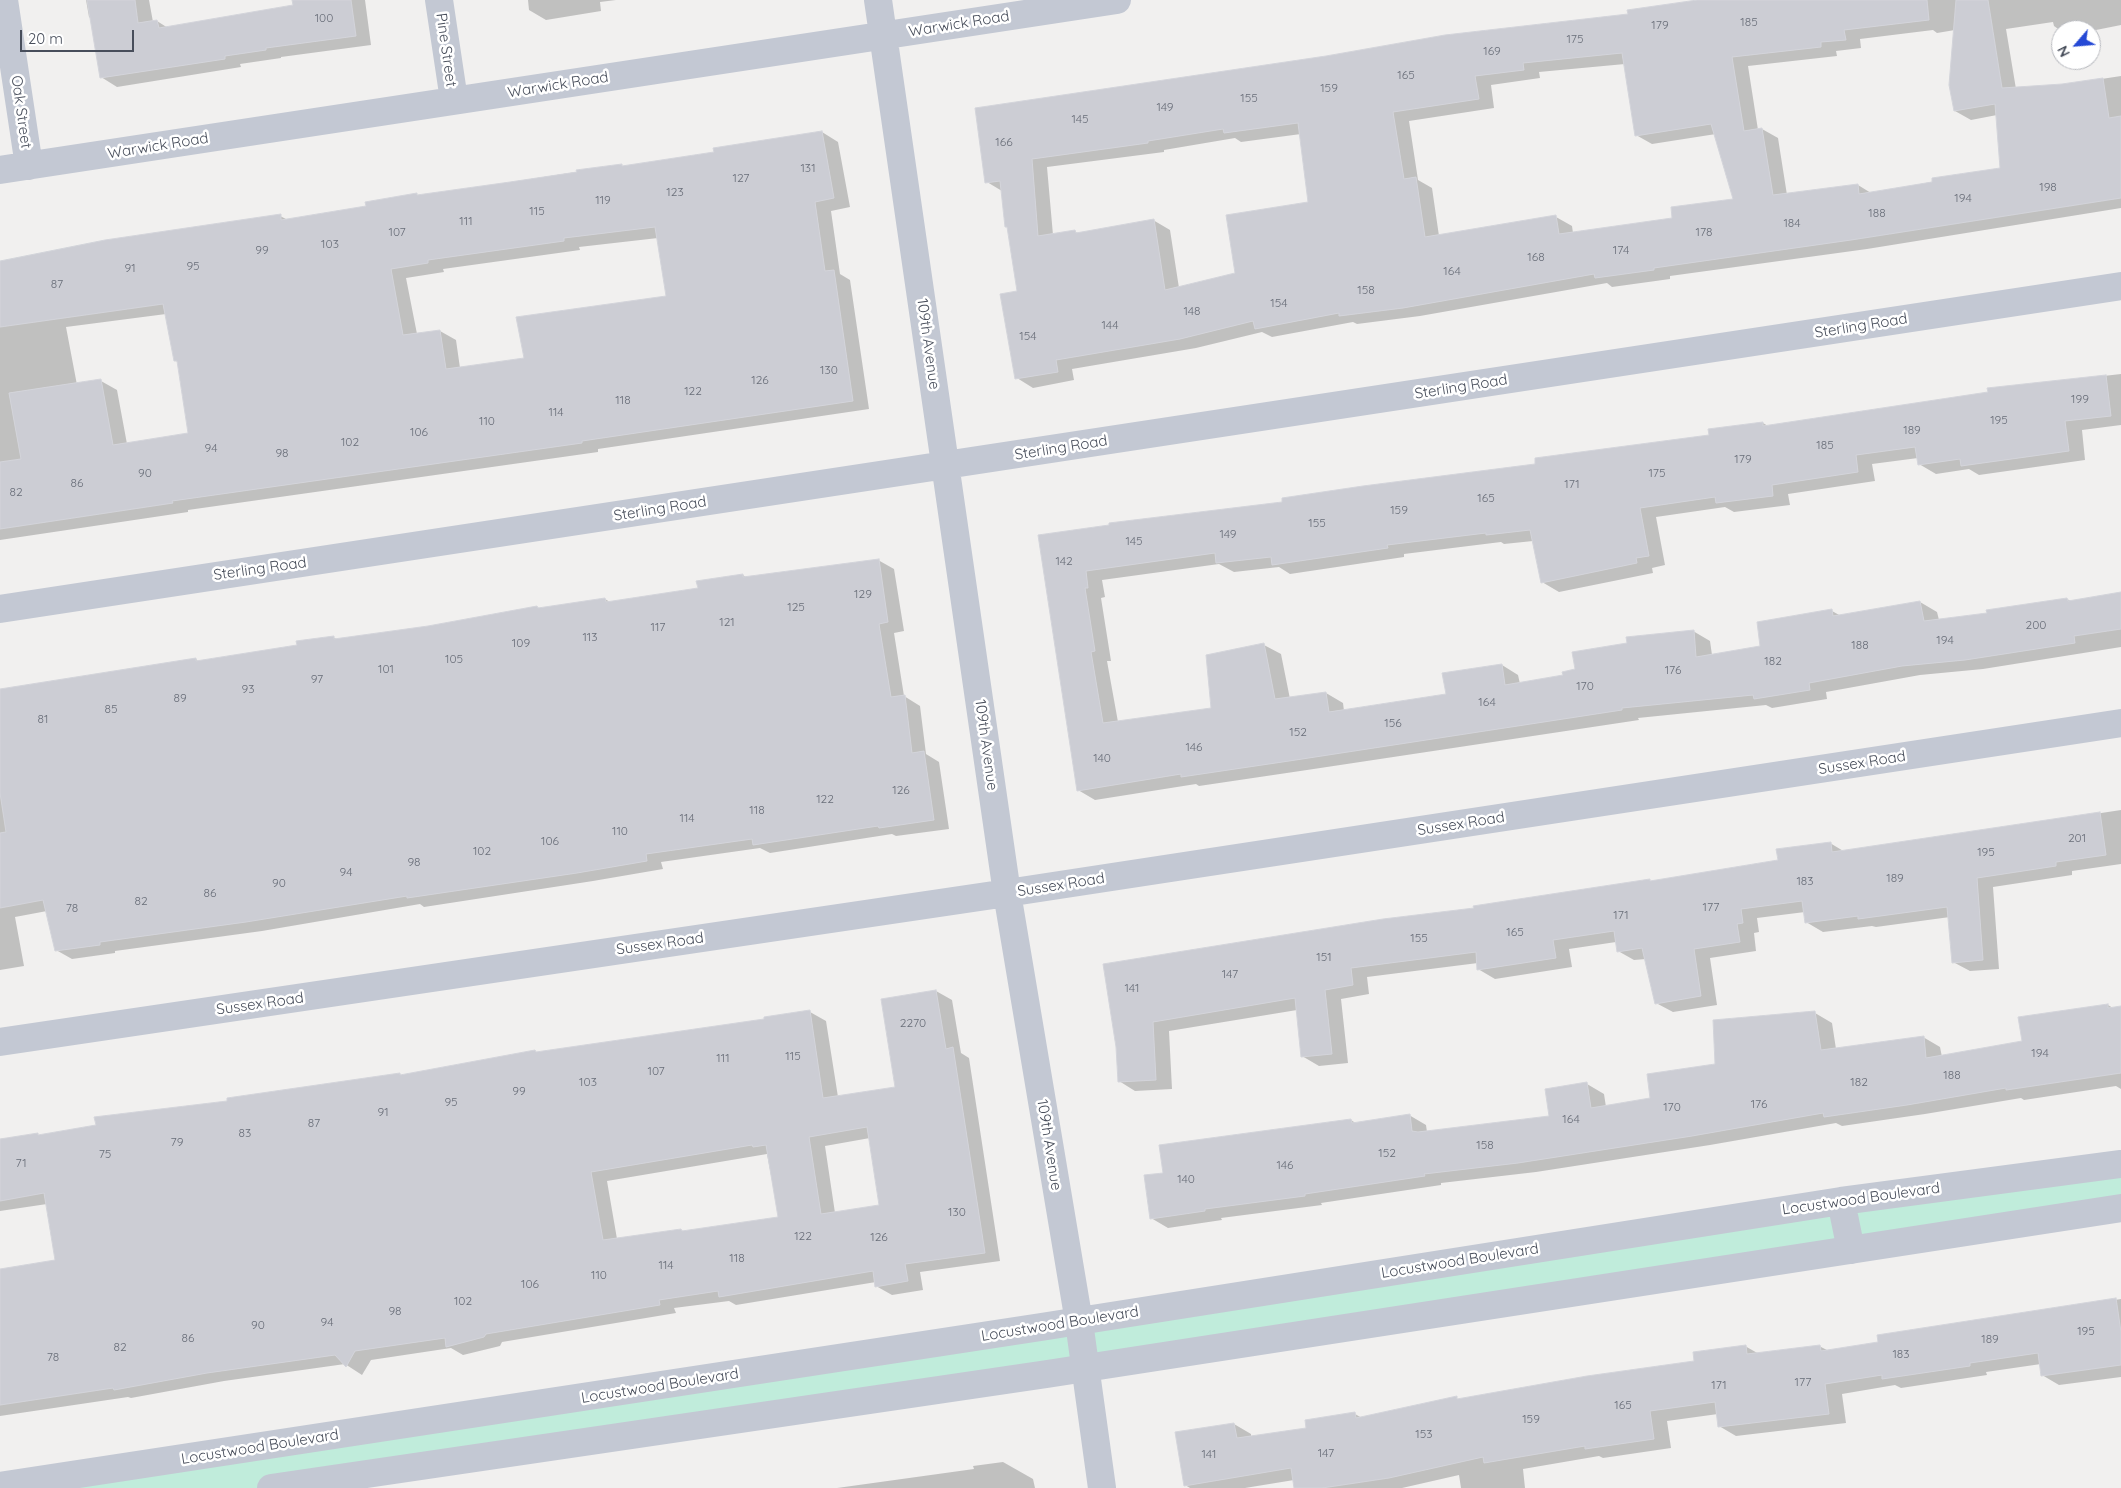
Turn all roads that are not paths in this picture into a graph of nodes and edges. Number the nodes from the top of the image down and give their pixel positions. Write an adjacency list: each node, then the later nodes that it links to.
1 (4, 0): 7 (street, Oak Street)
2 (439, 0): 6 (street, Pine Street)
3 (878, 0): 5 (street, 109th Avenue)
4 (1117, 0): 5 (street, Warwick Road)
5 (883, 35): 6 (street, Warwick Road); 10 (street, 109th Avenue)
6 (454, 100): 7 (street, Warwick Road)
7 (29, 166): 8 (street, Warwick Road)
8 (0, 170)
9 (2121, 286): 10 (street, Sterling Road)
10 (945, 466): 11 (street, Sterling Road); 13 (street, 109th Avenue)
11 (0, 608)
12 (2121, 723): 13 (street, Sussex Road)
13 (1007, 893): 14 (street, Sussex Road); 19 (street, 109th Avenue)
14 (0, 1042)
15 (2121, 1164): 16 (street, Locustwood Boulevard)
16 (1841, 1201): 18 (street); 19 (street, Locustwood Boulevard)
17 (2121, 1208): 18 (street)
18 (1851, 1250): 20 (street)
19 (1079, 1322): 20 (street, 109th Avenue); 21 (street, Locustwood Boulevard)
20 (1085, 1368): 22 (street); 25 (street, 109th Avenue)
21 (436, 1420): 22 (street); 23 (street, Locustwood Boulevard)
22 (443, 1462): 24 (street)
23 (0, 1486)
24 (271, 1488)
25 (1102, 1488)

